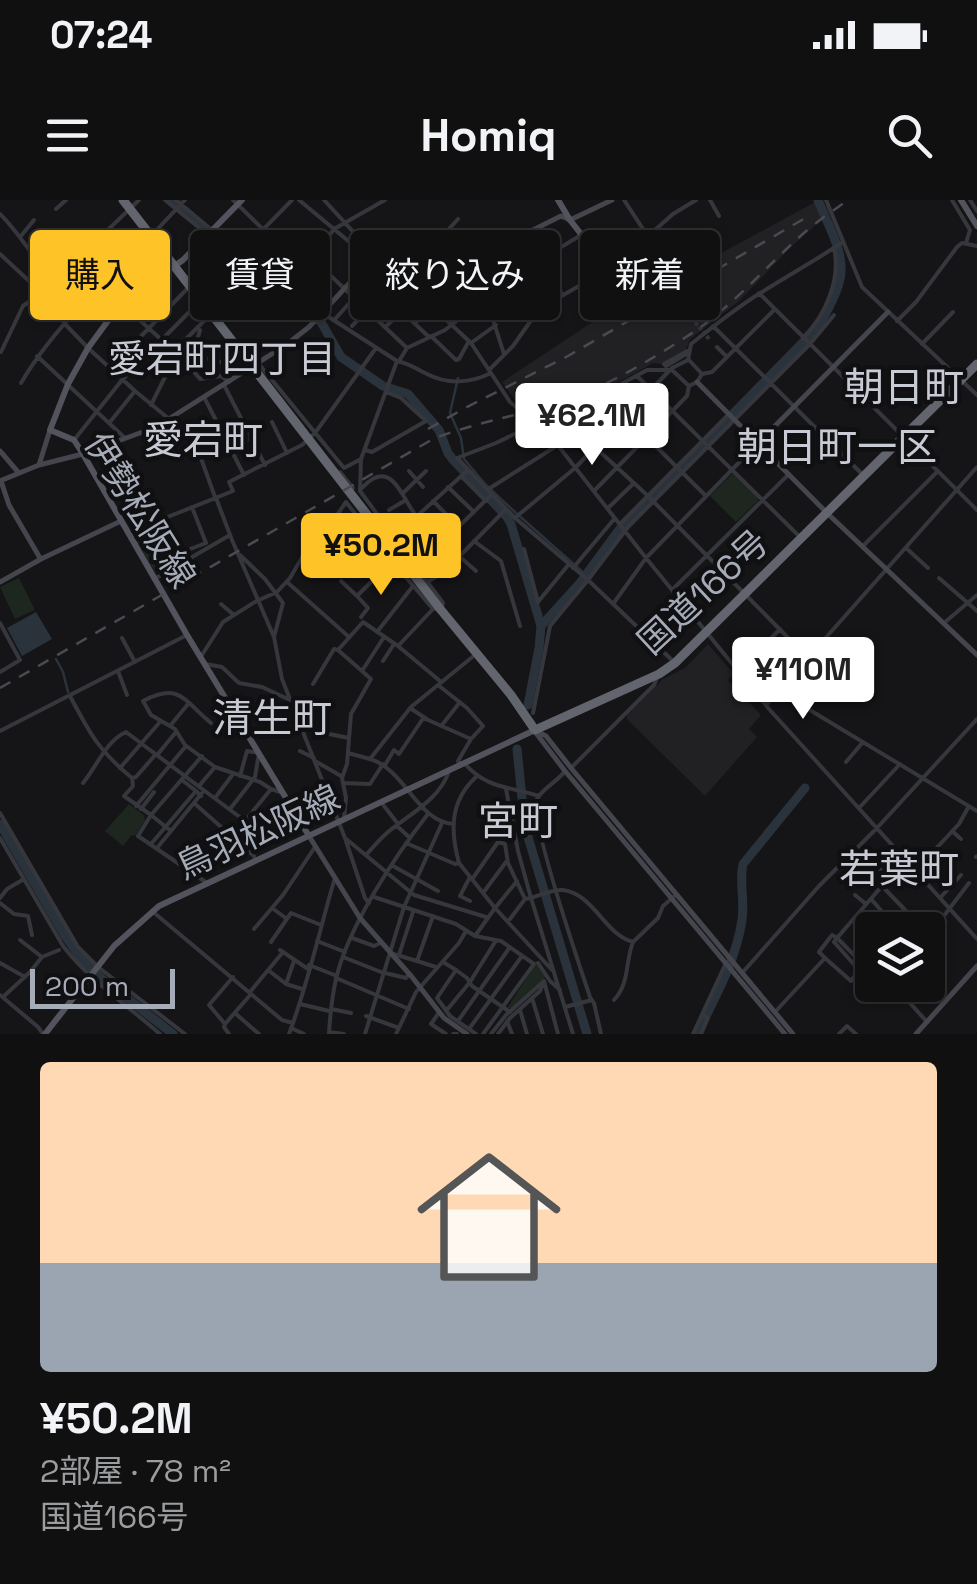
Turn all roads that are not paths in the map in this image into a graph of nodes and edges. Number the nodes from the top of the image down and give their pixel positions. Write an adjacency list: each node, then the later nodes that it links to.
1 (66, 200): 19 (street)
2 (123, 200): 20 (highway)
3 (139, 200): 20 (street)
4 (166, 200): 18 (street)
5 (296, 200): 34 (street); 35 (street)
6 (324, 200): 27 (street)
7 (385, 200): 27 (street)
8 (558, 200): 26 (main road)
9 (612, 200): 26 (street)
10 (624, 200): 39 (street)
11 (696, 200): 40 (street)
12 (710, 200): 23 (street)
13 (826, 200): 44 (street)
14 (952, 200): 46 (street)
15 (960, 200): 28 (main road)
16 (970, 200): 21 (street)
17 (238, 202): 33 (main road, 伊勢松阪線); 34 (street)
18 (180, 204): 31 (street); 32 (street)
19 (56, 209)
20 (130, 210): 29 (street); 30 (highway)
21 (977, 211)
22 (0, 214): 43 (street)
23 (719, 216)
24 (458, 219): 37 (street)
25 (34, 220): 43 (street)
26 (570, 220): 38 (street); 42 (main road)
27 (344, 222): 35 (street); 36 (street)
28 (977, 226)
29 (109, 230)
30 (146, 230)
31 (157, 230)
32 (208, 230)
33 (212, 230)
34 (263, 230)
35 (334, 230): 41 (street); 45 (street)
36 (352, 230)
37 (447, 230)
38 (533, 230)
39 (643, 230)
40 (655, 230)
41 (330, 235)
42 (580, 235): 48 (street)
43 (21, 236): 50 (street)
44 (843, 242): 49 (street); 69 (street)
45 (350, 243)
46 (966, 243): 47 (street); 90 (street)
47 (977, 246)
48 (560, 248)
49 (834, 248): 63 (street); 102 (street)
50 (30, 251)
51 (190, 251): 54 (main road, 伊勢松阪線)
52 (0, 254): 57 (street)
53 (170, 260): 54 (highway)
54 (175, 266): 55 (main road, 伊勢松阪線); 59 (highway)
55 (170, 269)
56 (330, 275): 61 (street)
57 (30, 282)
58 (350, 282): 61 (street)
59 (190, 285)
60 (190, 287): 99 (street)
61 (344, 288): 62 (street); 66 (street)
62 (350, 294)
63 (759, 294): 67 (street); 97 (street)
64 (30, 301): 112 (street)
65 (350, 302): 72 (street)
66 (330, 303)
67 (775, 309): 102 (street); 110 (street)
68 (190, 311): 101 (street)
69 (888, 312): 90 (street); 122 (street)
70 (954, 312): 105 (street)
71 (834, 315): 102 (street)
72 (336, 318)
73 (62, 320): 92 (street)
74 (68, 320): 92 (street)
75 (109, 320): 107 (main road, 伊勢松阪線)
76 (139, 320): 99 (street)
77 (206, 320): 94 (street)
78 (217, 320): 104 (highway)
79 (314, 320): 121 (street)
80 (328, 320): 108 (street)
81 (357, 320): 96 (street)
82 (377, 320): 98 (street)
83 (393, 320): 98 (street)
84 (411, 320): 91 (street)
85 (419, 320): 91 (street)
86 (448, 320): 93 (street)
87 (457, 320): 93 (street)
88 (494, 320): 95 (street)
89 (531, 320): 113 (street)
90 (897, 321): 105 (street)
91 (414, 323): 100 (street)
92 (65, 324): 107 (street); 115 (street)
93 (452, 324): 100 (street); 103 (street)
94 (201, 325): 111 (street); 114 (street)
95 (496, 325): 103 (street); 113 (street)
96 (352, 326)
97 (713, 326): 110 (street); 117 (street)
98 (385, 327): 109 (street)
99 (148, 328): 101 (street); 123 (street)
100 (430, 337): 103 (street); 109 (street)
101 (161, 340): 111 (street); 130 (street)
102 (807, 341): 122 (street); 132 (street)
103 (470, 342): 125 (street)
104 (235, 344): 119 (street); 121 (highway)
105 (922, 344): 129 (street)
106 (717, 347): 116 (street)
107 (88, 348): 123 (street); 135 (main road, 伊勢松阪線)
108 (376, 348): 118 (street); 156 (street)
109 (407, 348): 118 (street)
110 (736, 348): 116 (street); 132 (street)
111 (174, 351): 143 (street)
112 (1, 352)
113 (504, 354): 125 (street)
114 (194, 355): 119 (street); 127 (street)
115 (37, 356): 133 (street); 135 (street)
116 (727, 357): 126 (street)
117 (688, 360): 124 (street); 126 (street)
118 (398, 361): 125 (street); 137 (street)
119 (224, 364): 127 (street)
120 (977, 364): 129 (highway, 国道166号)
121 (255, 365): 134 (street); 156 (street); 265 (highway)
122 (832, 367): 144 (street); 157 (street)
123 (110, 368): 130 (street)
124 (672, 370): 128 (street); 136 (street); 138 (street)
125 (490, 371): 153 (street)
126 (702, 374): 131 (street)
127 (222, 376): 134 (street)
128 (637, 376): 138 (street); 140 (street)
129 (960, 379): 141 (street); 157 (highway, 国道166号)
130 (122, 380): 139 (street); 145 (street)
131 (697, 382): 136 (street); 149 (street)
132 (769, 382): 144 (street); 149 (street)
133 (21, 383)
134 (227, 383): 142 (street); 158 (street)
135 (68, 384): 145 (street); 154 (main road, 伊勢松阪線)
136 (688, 386): 146 (street)
137 (387, 389): 168 (street); 168 (street)
138 (652, 391): 146 (street); 148 (street)
139 (135, 392): 143 (street); 151 (street)
140 (604, 394): 147 (street); 148 (street)
141 (977, 395)
142 (204, 397): 150 (street); 166 (street)
143 (151, 405): 150 (street)
144 (794, 408): 163 (street); 191 (street)
145 (97, 411): 151 (street); 160 (street)
146 (673, 412): 159 (street); 162 (street)
147 (560, 415): 153 (street); 167 (street)
148 (626, 417): 159 (street); 167 (street)
149 (732, 417): 162 (street); 163 (street); 165 (street)
150 (168, 419): 155 (street); 204 (street)
151 (110, 422): 161 (street)
152 (272, 422): 171 (street)
153 (537, 423): 164 (street); 180 (street)
154 (50, 430): 160 (main road, 伊勢松阪線); 174 (street)
155 (148, 431): 161 (street); 170 (street)
156 (315, 432): 171 (street); 173 (street)
157 (903, 436): 185 (street); 191 (highway, 国道166号)
158 (251, 438): 166 (street); 175 (street)
159 (647, 438): 178 (street); 179 (street)
160 (74, 440): 172 (main road, 伊勢松阪線)
161 (126, 440): 172 (street)
162 (702, 440): 165 (street); 179 (street)
163 (758, 443): 181 (street); 188 (street)
164 (558, 446): 177 (street); 202 (street)
165 (708, 446): 181 (street); 187 (street)
166 (230, 448): 189 (street)
167 (596, 448): 177 (street); 178 (street)
168 (365, 450): 173 (street)
169 (0, 451): 186 (street)
170 (147, 453)
171 (287, 453): 175 (street)
172 (83, 454): 174 (street); 222 (main road, 伊勢松阪線)
173 (361, 459): 198 (street)
174 (39, 465): 186 (street)
175 (265, 465): 189 (street)
176 (977, 467): 199 (street)
177 (575, 468): 200 (street); 219 (street)
178 (617, 468): 194 (street); 200 (street)
179 (676, 468): 187 (street); 205 (street)
180 (467, 470): 190 (street); 202 (street)
181 (732, 470): 203 (street); 207 (street)
182 (409, 471): 192 (street)
183 (426, 471): 192 (street)
184 (340, 472): 196 (street)
185 (938, 472): 199 (street); 234 (street)
186 (18, 473): 193 (street)
187 (682, 473): 203 (street); 205 (street)
188 (789, 474): 207 (street); 218 (street)
189 (244, 475): 204 (street)
190 (462, 475): 197 (street); 202 (street)
191 (864, 476): 218 (highway, 国道166号)
192 (417, 480): 195 (street); 201 (street)
193 (0, 481): 210 (street)
194 (634, 483): 205 (street); 213 (street)
195 (423, 487)
196 (352, 488)
197 (448, 488): 208 (street); 217 (street)
198 (361, 490): 201 (street); 209 (street); 228 (street)
199 (957, 490): 216 (street); 235 (street)
200 (594, 491): 213 (street)
201 (403, 493): 206 (street)
202 (489, 494): 214 (street); 217 (street)
203 (706, 496): 224 (street)
204 (216, 498): 211 (street); 229 (street)
205 (650, 499): 223 (street); 224 (street); 226 (street)
206 (406, 500): 215 (street); 220 (street)
207 (762, 500): 230 (street); 239 (street)
208 (434, 501): 220 (street); 225 (street)
209 (346, 502): 243 (street); 253 (street)
210 (9, 505): 212 (street); 242 (street)
211 (192, 507): 227 (street); 233 (street)
212 (0, 508)
213 (608, 508): 221 (street)
214 (506, 509): 219 (street); 231 (street)
215 (388, 510)
216 (977, 510)
217 (474, 512): 232 (street)
218 (827, 512): 230 (highway, 国道166号); 234 (street)
219 (517, 516): 244 (street)
220 (416, 517): 225 (street); 228 (street)
221 (615, 518): 223 (street); 244 (street)
222 (121, 521): 227 (main road, 伊勢松阪線); 242 (street)
223 (620, 524): 226 (street)
224 (676, 526): 239 (street); 241 (street)
225 (429, 530): 232 (street)
226 (625, 530): 241 (street); 250 (street)
227 (128, 532): 249 (main road, 伊勢松阪線)
228 (392, 532): 254 (street)
229 (230, 535): 233 (street); 238 (street)
230 (801, 538): 258 (highway, 国道166号)
231 (474, 541): 240 (street); 271 (street)
232 (444, 542): 240 (street)
233 (207, 545): 237 (street); 249 (street)
234 (862, 546): 246 (street)
235 (906, 548): 245 (street); 246 (street)
236 (524, 550): 244 (street)
237 (184, 551)
238 (240, 555): 257 (street); 261 (street)
239 (706, 555): 256 (street); 258 (street)
240 (459, 556): 247 (street); 254 (street)
241 (646, 558): 256 (street); 263 (street)
242 (41, 560): 252 (street)
243 (392, 561): 255 (street); 260 (street)
244 (573, 566): 250 (street)
245 (928, 568)
246 (886, 570): 269 (street); 284 (street)
247 (476, 571)
248 (939, 578): 264 (street)
249 (155, 580): 275 (main road, 伊勢松阪線)
250 (588, 580): 263 (street); 304 (street)
251 (341, 581): 260 (street)
252 (0, 582)
253 (287, 582): 257 (street); 278 (street)
254 (429, 582): 265 (street)
255 (413, 586): 265 (street); 273 (street)
256 (672, 590): 274 (street)
257 (277, 592): 261 (street); 277 (street)
258 (746, 595): 272 (street); 274 (highway, 国道166号)
259 (977, 595): 264 (street)
260 (357, 596): 268 (street)
261 (258, 600): 267 (street); 277 (street)
262 (222, 604): 267 (street)
263 (613, 604): 288 (street)
264 (967, 604): 266 (street); 269 (street)
265 (436, 606): 280 (street); 282 (highway)
266 (977, 611)
267 (234, 615): 286 (street)
268 (361, 617)
269 (944, 623): 283 (street)
270 (0, 624): 291 (street)
271 (520, 626)
272 (780, 630): 284 (street); 292 (street)
273 (377, 632): 276 (street); 278 (street)
274 (708, 633): 288 (highway, 国道166号); 292 (street)
275 (187, 636): 286 (main road, 伊勢松阪線); 287 (street)
276 (384, 636): 280 (street); 290 (street)
277 (274, 637): 299 (street)
278 (350, 637): 281 (street)
279 (122, 638): 287 (street)
280 (396, 645): 285 (street); 295 (street)
281 (338, 650): 290 (street); 294 (street)
282 (476, 654): 295 (street); 311 (highway)
283 (977, 654)
284 (808, 658): 296 (street)
285 (383, 660)
286 (203, 661): 299 (street); 322 (main road, 伊勢松阪線)
287 (135, 662): 289 (street)
288 (675, 663): 293 (highway, 国道166号)
289 (118, 671): 297 (street); 298 (street)
290 (362, 671): 315 (street)
291 (0, 672)
292 (738, 672): 302 (street)
293 (659, 674): 311 (highway, 国道166号); 336 (street)
294 (313, 684)
295 (440, 684): 300 (street); 303 (street)
296 (778, 692): 302 (street); 318 (street)
297 (127, 694)
298 (70, 696): 312 (street); 321 (street)
299 (291, 700): 326 (street)
300 (460, 702): 309 (street); 316 (street)
301 (188, 704): 307 (street); 308 (street); 310 (street)
302 (767, 704): 358 (street)
303 (410, 708): 305 (street); 327 (street)
304 (532, 712)
305 (424, 717): 309 (street); 332 (street)
306 (977, 719): 341 (street)
307 (160, 721): 310 (street); 317 (street)
308 (211, 722)
309 (442, 725): 316 (street)
310 (170, 726): 313 (street)
311 (535, 730): 329 (main road, 鳥羽松阪線); 336 (street)
312 (0, 731)
313 (176, 732): 319 (street); 324 (street)
314 (324, 733): 315 (street)
315 (349, 738): 323 (street)
316 (471, 739): 329 (street)
317 (142, 742): 321 (street); 324 (street); 334 (street)
318 (863, 742): 328 (street); 330 (street)
319 (186, 746): 325 (street); 331 (street)
320 (300, 751): 326 (street)
321 (103, 752): 334 (street); 344 (street)
322 (259, 753): 337 (street); 342 (street); 350 (main road, 伊勢松阪線)
323 (348, 753): 327 (street); 343 (street)
324 (157, 754): 331 (street); 339 (street)
325 (202, 756): 333 (street); 340 (street)
326 (314, 759): 343 (street); 364 (street)
327 (370, 759): 332 (street)
328 (846, 762)
329 (462, 764): 335 (main road, 鳥羽松阪線); 338 (street)
330 (900, 764): 341 (street); 358 (street)
331 (171, 765): 340 (street); 357 (street)
332 (384, 765): 343 (street); 346 (street)
333 (215, 767): 337 (street); 348 (street)
334 (120, 768): 339 (street)
335 (449, 770): 346 (main road, 鳥羽松阪線); 355 (street)
336 (568, 770): 351 (street); 404 (street)
337 (236, 775): 342 (street); 352 (street)
338 (476, 776): 347 (street); 366 (street)
339 (132, 778): 357 (street)
340 (184, 778): 348 (street); 363 (street)
341 (923, 779): 356 (street); 368 (street)
342 (250, 780): 345 (street); 359 (street)
343 (343, 780): 364 (street)
344 (82, 783)
345 (271, 789): 350 (street); 359 (street)
346 (408, 789): 353 (main road, 鳥羽松阪線); 355 (street)
347 (508, 789): 351 (street); 406 (street)
348 (200, 790): 352 (street); 354 (street); 369 (street)
349 (154, 792): 357 (street)
350 (283, 793): 371 (main road, 伊勢松阪線)
351 (536, 795): 399 (street)
352 (215, 798): 359 (street)
353 (381, 802): 364 (main road, 鳥羽松阪線); 367 (street)
354 (194, 803): 369 (street); 380 (street)
355 (422, 805): 362 (street); 367 (street)
356 (969, 806): 360 (street); 370 (street)
357 (138, 808): 363 (street)
358 (858, 808): 368 (street)
359 (230, 810)
360 (977, 811)
361 (0, 813): 458 (street)
362 (428, 814): 365 (street); 374 (street)
363 (151, 816): 369 (street); 376 (street)
364 (341, 820): 371 (main road, 鳥羽松阪線); 373 (street)
365 (442, 824): 366 (street); 378 (street)
366 (454, 824): 381 (street)
367 (397, 825): 374 (street); 379 (street)
368 (877, 828): 383 (street); 466 (street)
369 (168, 829): 376 (street)
370 (952, 831): 375 (street); 386 (street)
371 (309, 836): 377 (street); 380 (main road, 鳥羽松阪線)
372 (0, 838): 393 (street)
373 (345, 838): 379 (street); 411 (street)
374 (408, 840): 378 (street); 384 (street)
375 (961, 840)
376 (154, 846): 396 (street)
377 (315, 847): 392 (street); 414 (street)
378 (428, 852): 381 (street); 389 (street)
379 (366, 855): 387 (street)
380 (255, 860): 396 (main road, 鳥羽松阪線)
381 (459, 863): 390 (street)
382 (508, 863): 390 (street); 395 (street); 402 (street)
383 (910, 865): 386 (street); 391 (street)
384 (392, 866): 387 (street); 389 (street)
385 (876, 866): 391 (street)
386 (915, 870): 407 (street)
387 (388, 874): 401 (street); 405 (street)
388 (961, 875): 407 (street)
389 (416, 878): 400 (street); 401 (street)
390 (471, 878): 402 (street); 410 (street)
391 (891, 878): 398 (street)
392 (335, 879): 423 (street); 427 (street)
393 (24, 880): 409 (street); 471 (street)
394 (865, 880): 398 (street)
395 (517, 881): 406 (street); 415 (street)
396 (208, 883): 418 (main road, 鳥羽松阪線)
397 (970, 883): 417 (street)
398 (880, 889): 408 (street); 420 (street)
399 (557, 890): 406 (street); 441 (street); 486 (street)
400 (438, 891)
401 (410, 893): 413 (street); 424 (street)
402 (483, 893): 415 (street)
403 (856, 895): 412 (street)
404 (674, 896): 441 (street); 457 (street)
405 (374, 897): 411 (street); 413 (street)
406 (528, 898): 426 (street); 468 (street)
407 (940, 898): 417 (street)
408 (871, 899): 412 (street); 419 (street)
409 (0, 900): 431 (street)
410 (470, 901)
411 (369, 903): 423 (street)
412 (866, 904): 434 (street)
413 (404, 907): 416 (street); 445 (street)
414 (272, 908): 425 (street); 428 (street)
415 (495, 908): 424 (street); 426 (street)
416 (413, 910): 422 (street); 448 (street)
417 (950, 910): 421 (street); 430 (street)
418 (152, 912): 458 (main road, 鳥羽松阪線); 473 (street)
419 (882, 912)
420 (906, 912)
421 (945, 914)
422 (433, 916): 429 (street); 452 (street)
423 (360, 918): 433 (street); 442 (street)
424 (488, 918): 432 (street)
425 (287, 919): 427 (street); 439 (street)
426 (509, 920): 468 (street)
427 (321, 925): 438 (street)
428 (254, 929)
429 (466, 931): 432 (street); 454 (street)
430 (970, 932): 435 (street); 437 (street)
431 (32, 935)
432 (475, 936): 440 (street)
433 (352, 938): 442 (street); 447 (street)
434 (837, 938): 446 (street); 451 (street); 459 (street)
435 (964, 938)
436 (20, 940): 449 (street)
437 (977, 940)
438 (316, 941): 447 (street); 461 (street)
439 (270, 942)
440 (496, 942): 443 (street); 475 (street)
441 (634, 942): 487 (street)
442 (381, 943): 445 (street)
443 (510, 947): 450 (street); 480 (street)
444 (59, 950): 449 (street)
445 (390, 953): 448 (street); 465 (street); 467 (street)
446 (855, 953)
447 (344, 955): 465 (street); 472 (street)
448 (399, 955): 452 (street)
449 (42, 956): 470 (street)
450 (522, 956): 485 (street); 491 (street)
451 (825, 958): 469 (street); 497 (street)
452 (417, 960): 462 (street)
453 (294, 961): 461 (street); 463 (street); 476 (street)
454 (443, 962): 462 (street); 464 (street)
455 (0, 963): 470 (street)
456 (538, 963): 479 (street)
457 (729, 963): 466 (street); 501 (street); 530 (street)
458 (98, 966): 471 (main road, 鳥羽松阪線); 512 (street)
459 (855, 966)
460 (977, 966): 504 (street)
461 (308, 967): 472 (street); 478 (street)
462 (437, 967): 477 (street)
463 (268, 970): 476 (street); 481 (street)
464 (456, 970): 475 (street); 495 (street)
465 (385, 971): 467 (street); 483 (street)
466 (742, 973): 497 (street)
467 (410, 974): 477 (street)
468 (555, 974): 479 (street)
469 (855, 976)
470 (24, 977): 482 (street)
471 (90, 977): 510 (main road, 鳥羽松阪線); 511 (street)
472 (336, 977): 483 (street); 493 (street)
473 (234, 978): 481 (street); 505 (street)
474 (544, 981): 484 (street); 496 (street); 525 (street)
475 (470, 982): 480 (street); 495 (street)
476 (286, 984): 478 (street)
477 (421, 988): 492 (street); 495 (street)
478 (304, 990): 489 (street)
479 (560, 990): 490 (street)
480 (480, 992): 485 (street); 502 (street)
481 (251, 993): 498 (street); 506 (street)
482 (2, 996): 510 (street)
483 (378, 996): 492 (street); 500 (street)
484 (532, 998): 494 (street); 524 (street)
485 (491, 1000): 491 (street); 508 (street)
486 (592, 1000): 490 (street); 527 (street)
487 (614, 1000)
488 (909, 1002): 504 (street)
489 (300, 1004): 493 (street); 506 (street)
490 (565, 1007): 526 (street)
491 (502, 1008): 496 (street); 520 (street)
492 (408, 1009): 507 (street)
493 (331, 1010): 499 (street); 509 (street)
494 (520, 1010): 503 (street); 523 (street)
495 (443, 1011): 502 (street); 508 (street); 518 (street)
496 (510, 1012): 521 (street)
497 (775, 1012): 531 (street)
498 (235, 1013): 505 (street); 514 (street)
499 (351, 1013)
500 (369, 1016): 507 (street); 517 (street)
501 (705, 1016): 528 (street); 529 (street)
502 (458, 1021): 508 (street)
503 (508, 1021): 521 (street); 522 (street)
504 (927, 1022): 534 (street)
505 (225, 1024): 513 (street)
506 (291, 1028): 515 (street)
507 (398, 1031)
508 (468, 1032): 519 (street)
509 (329, 1033): 516 (street)
510 (44, 1034)
511 (160, 1034)
512 (185, 1034)
513 (229, 1034)
514 (259, 1034)
515 (304, 1034)
516 (344, 1034)
517 (365, 1034)
518 (446, 1034)
519 (476, 1034)
520 (484, 1034)
521 (494, 1034)
522 (512, 1034)
523 (527, 1034)
524 (543, 1034)
525 (558, 1034)
526 (573, 1034)
527 (601, 1034)
528 (693, 1034)
529 (701, 1034)
530 (785, 1034)
531 (793, 1034)
532 (840, 1034): 533 (street)
533 (856, 1034)
534 (916, 1034)

